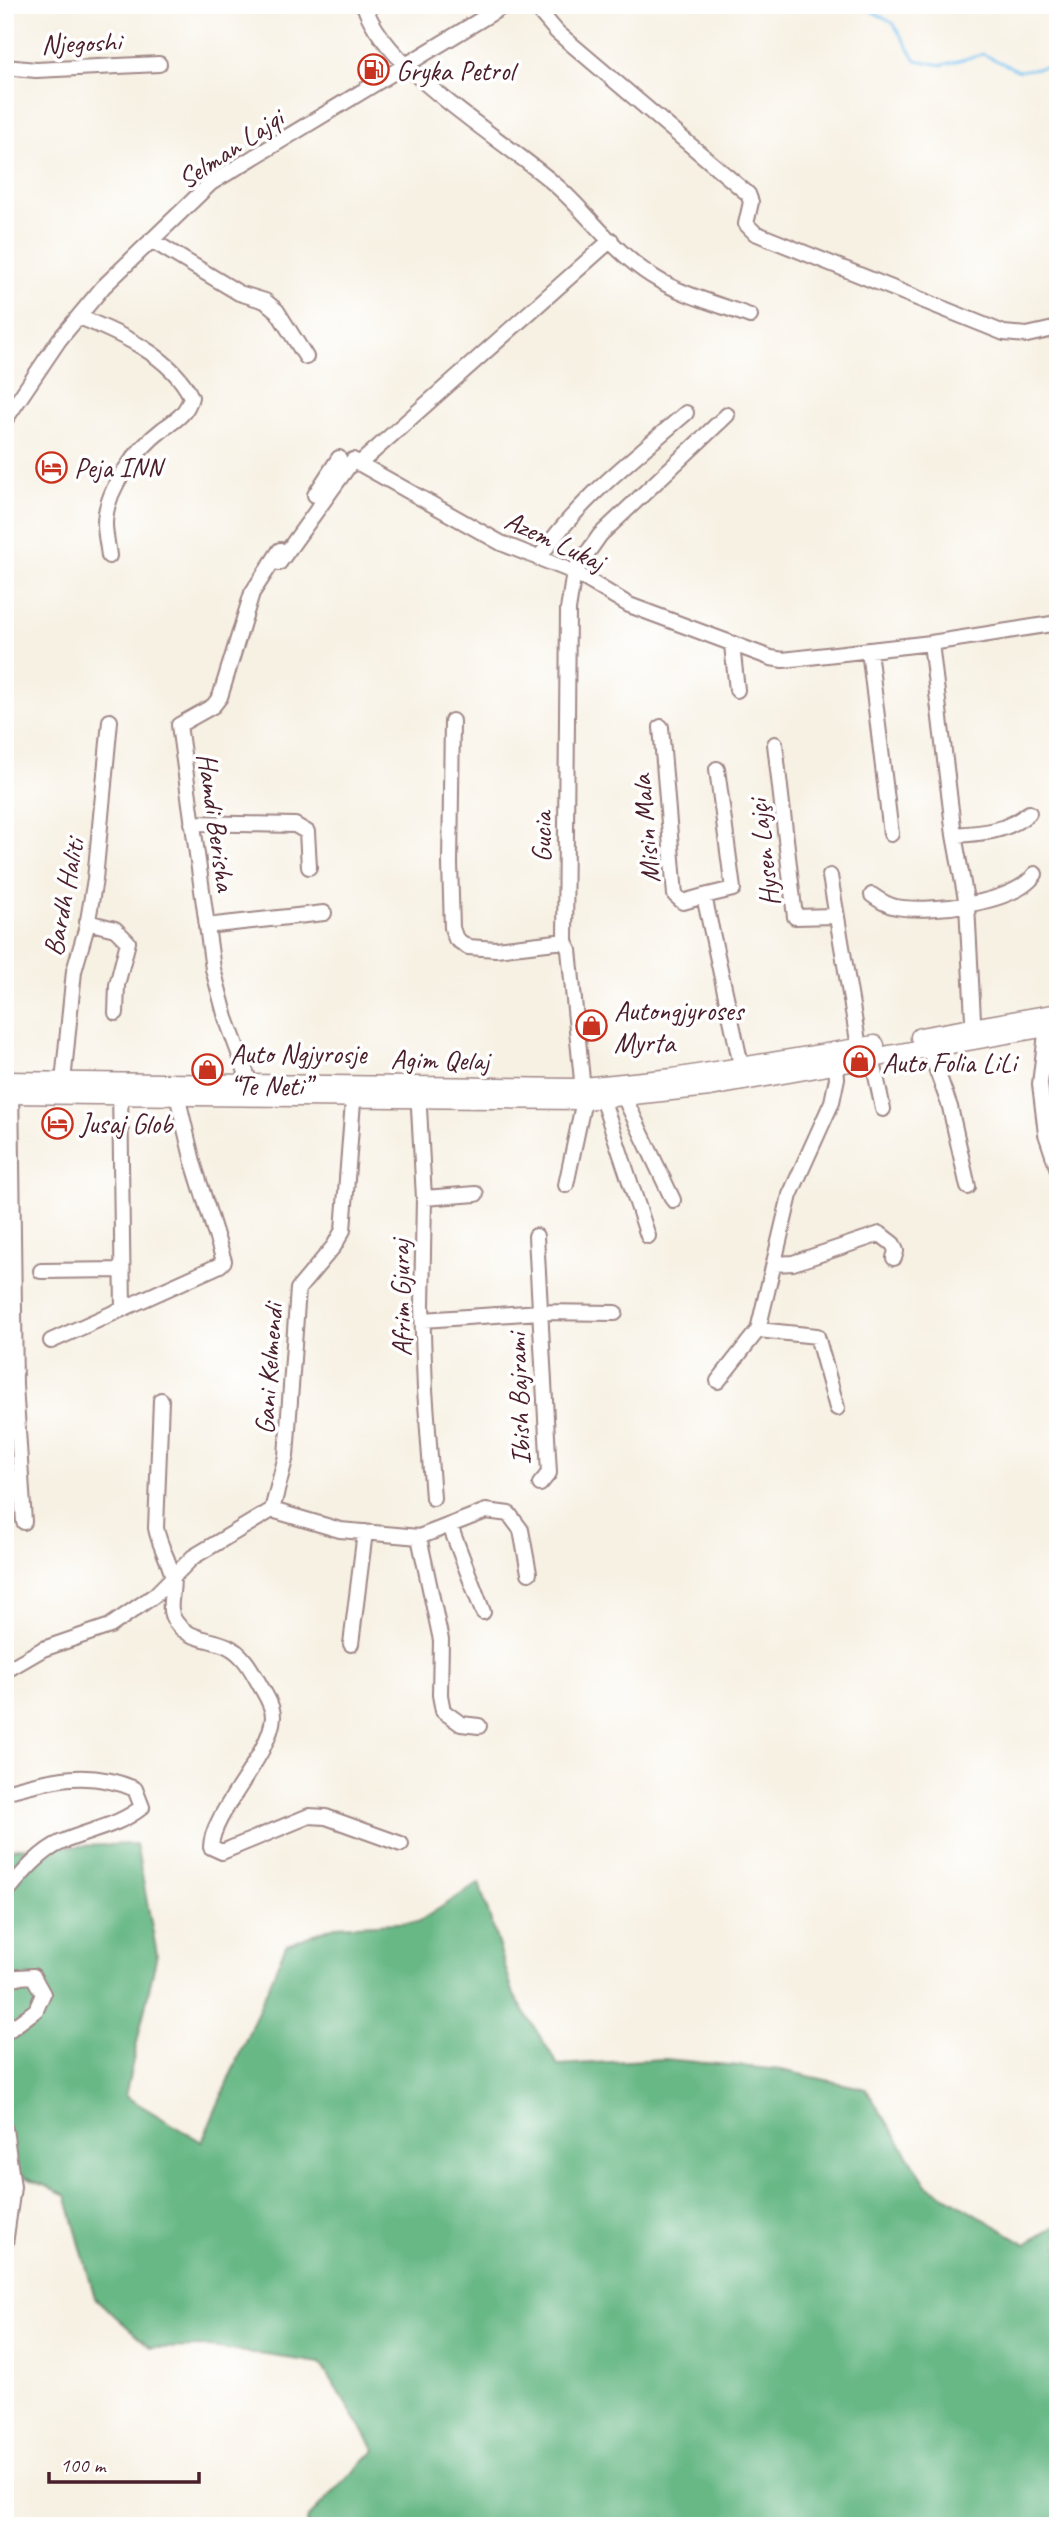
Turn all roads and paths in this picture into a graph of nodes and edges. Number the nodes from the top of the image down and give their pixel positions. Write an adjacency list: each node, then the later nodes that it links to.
1 (364, 5): 5 (street)
2 (505, 5): 5 (street, Selman Lajqi)
3 (534, 5): 11 (street)
4 (159, 64): 6 (street, Njegoshi)
5 (403, 64): 7 (street, Selman Lajqi); 8 (street)
6 (5, 67)
7 (151, 240): 10 (street, Selman Lajqi); 12 (street)
8 (611, 240): 9 (street); 17 (street)
9 (750, 316)
10 (79, 317): 15 (street, Selman Lajqi); 18 (street)
11 (1058, 328)
12 (306, 357)
13 (686, 413): 19 (street)
14 (727, 415): 21 (street)
15 (5, 420)
16 (339, 458): 33 (street, Hamdi Berisha)
17 (359, 464): 19 (street, Azem Lukaj); 20 (street)
18 (109, 556)
19 (539, 558): 21 (street, Azem Lukaj)
20 (279, 563)
21 (574, 572): 24 (street, Azem Lukaj); 46 (street, Gucia)
22 (1058, 622): 23 (street, Azem Lukaj)
23 (931, 643): 25 (street, Azem Lukaj); 35 (street)
24 (732, 645): 25 (street, Azem Lukaj); 26 (street)
25 (869, 650): 34 (street)
26 (737, 690)
27 (110, 721): 44 (street, Bardh Haliti)
28 (452, 721): 46 (street)
29 (661, 727): 40 (street, Misin Mala)
30 (775, 744): 43 (street, Hysen Lajçi)
31 (717, 769): 40 (street, Misin Mala)
32 (1029, 813): 35 (street)
33 (192, 823): 36 (street); 45 (street, Hamdi Berisha)
34 (891, 834)
35 (954, 835): 41 (street)
36 (309, 867)
37 (1035, 874): 41 (street)
38 (830, 876): 43 (street)
39 (872, 895): 41 (street)
40 (704, 896): 53 (street, Misin Mala)
41 (967, 905): 49 (street)
42 (324, 914): 45 (street, Hamdi Berisha)
43 (835, 916): 51 (street)
44 (87, 922): 47 (street); 54 (street, Bardh Haliti)
45 (206, 926): 57 (street, Hamdi Berisha)
46 (565, 941): 62 (street, Gucia)
47 (116, 1013)
48 (1053, 1020): 49 (main road, Agim Qelaj); 64 (street)
49 (974, 1034): 50 (main road, Agim Qelaj)
50 (926, 1042): 51 (main road, Agim Qelaj); 66 (street)
51 (866, 1052): 52 (main road, Agim Qelaj); 63 (street)
52 (835, 1058): 53 (main road, Agim Qelaj); 73 (street)
53 (743, 1073): 58 (main road, Agim Qelaj)
54 (62, 1082): 55 (main road, Agim Qelaj); 56 (main road, Agim Qelaj)
55 (8, 1088): 56 (main road, Agim Qelaj); 88 (street)
56 (121, 1089): 57 (main road, Agim Qelaj); 61 (main road, Agim Qelaj); 74 (street)
57 (253, 1090): 59 (main road, Agim Qelaj); 61 (main road, Agim Qelaj)
58 (623, 1090): 62 (main road, Agim Qelaj); 69 (street)
59 (354, 1091): 60 (main road, Agim Qelaj); 87 (street, Gani Kelmendi)
60 (418, 1092): 62 (main road, Agim Qelaj); 68 (street, Afrim Gjuraj)
61 (177, 1095): 76 (street)
62 (589, 1095): 65 (street); 71 (street)
63 (883, 1109)
64 (1058, 1170)
65 (566, 1185)
66 (968, 1187)
67 (476, 1194): 68 (street)
68 (424, 1199): 79 (street, Afrim Gjuraj)
69 (673, 1200)
70 (536, 1236): 77 (street, Ibish Bajrami)
71 (648, 1236)
72 (894, 1258): 73 (street)
73 (774, 1264): 80 (street)
74 (121, 1270): 75 (street); 76 (street)
75 (41, 1271)
76 (122, 1309): 81 (street)
77 (540, 1312): 78 (street, Ibish Bajrami); 79 (street, Ibish Bajrami); 85 (street, Ibish Bajrami)
78 (615, 1313)
79 (423, 1320): 86 (street, Afrim Gjuraj)
80 (758, 1330): 82 (street); 84 (street)
81 (51, 1342)
82 (718, 1381)
83 (161, 1400): 93 (street)
84 (836, 1408)
85 (540, 1484)
86 (433, 1498)
87 (272, 1510): 90 (street); 93 (street)
88 (24, 1522)
89 (450, 1526): 91 (street); 92 (street); 94 (street)
90 (365, 1532): 91 (street); 95 (street)
91 (419, 1537): 97 (street)
92 (529, 1573)
93 (172, 1574): 96 (street); 99 (street)
94 (483, 1612)
95 (351, 1644)
96 (5, 1671)
97 (479, 1726)
98 (5, 1792): 100 (street)
99 (401, 1844)
100 (5, 1894)
101 (5, 1978): 102 (street)
102 (5, 2033)
103 (5, 2129): 104 (street)
104 (5, 2244)

